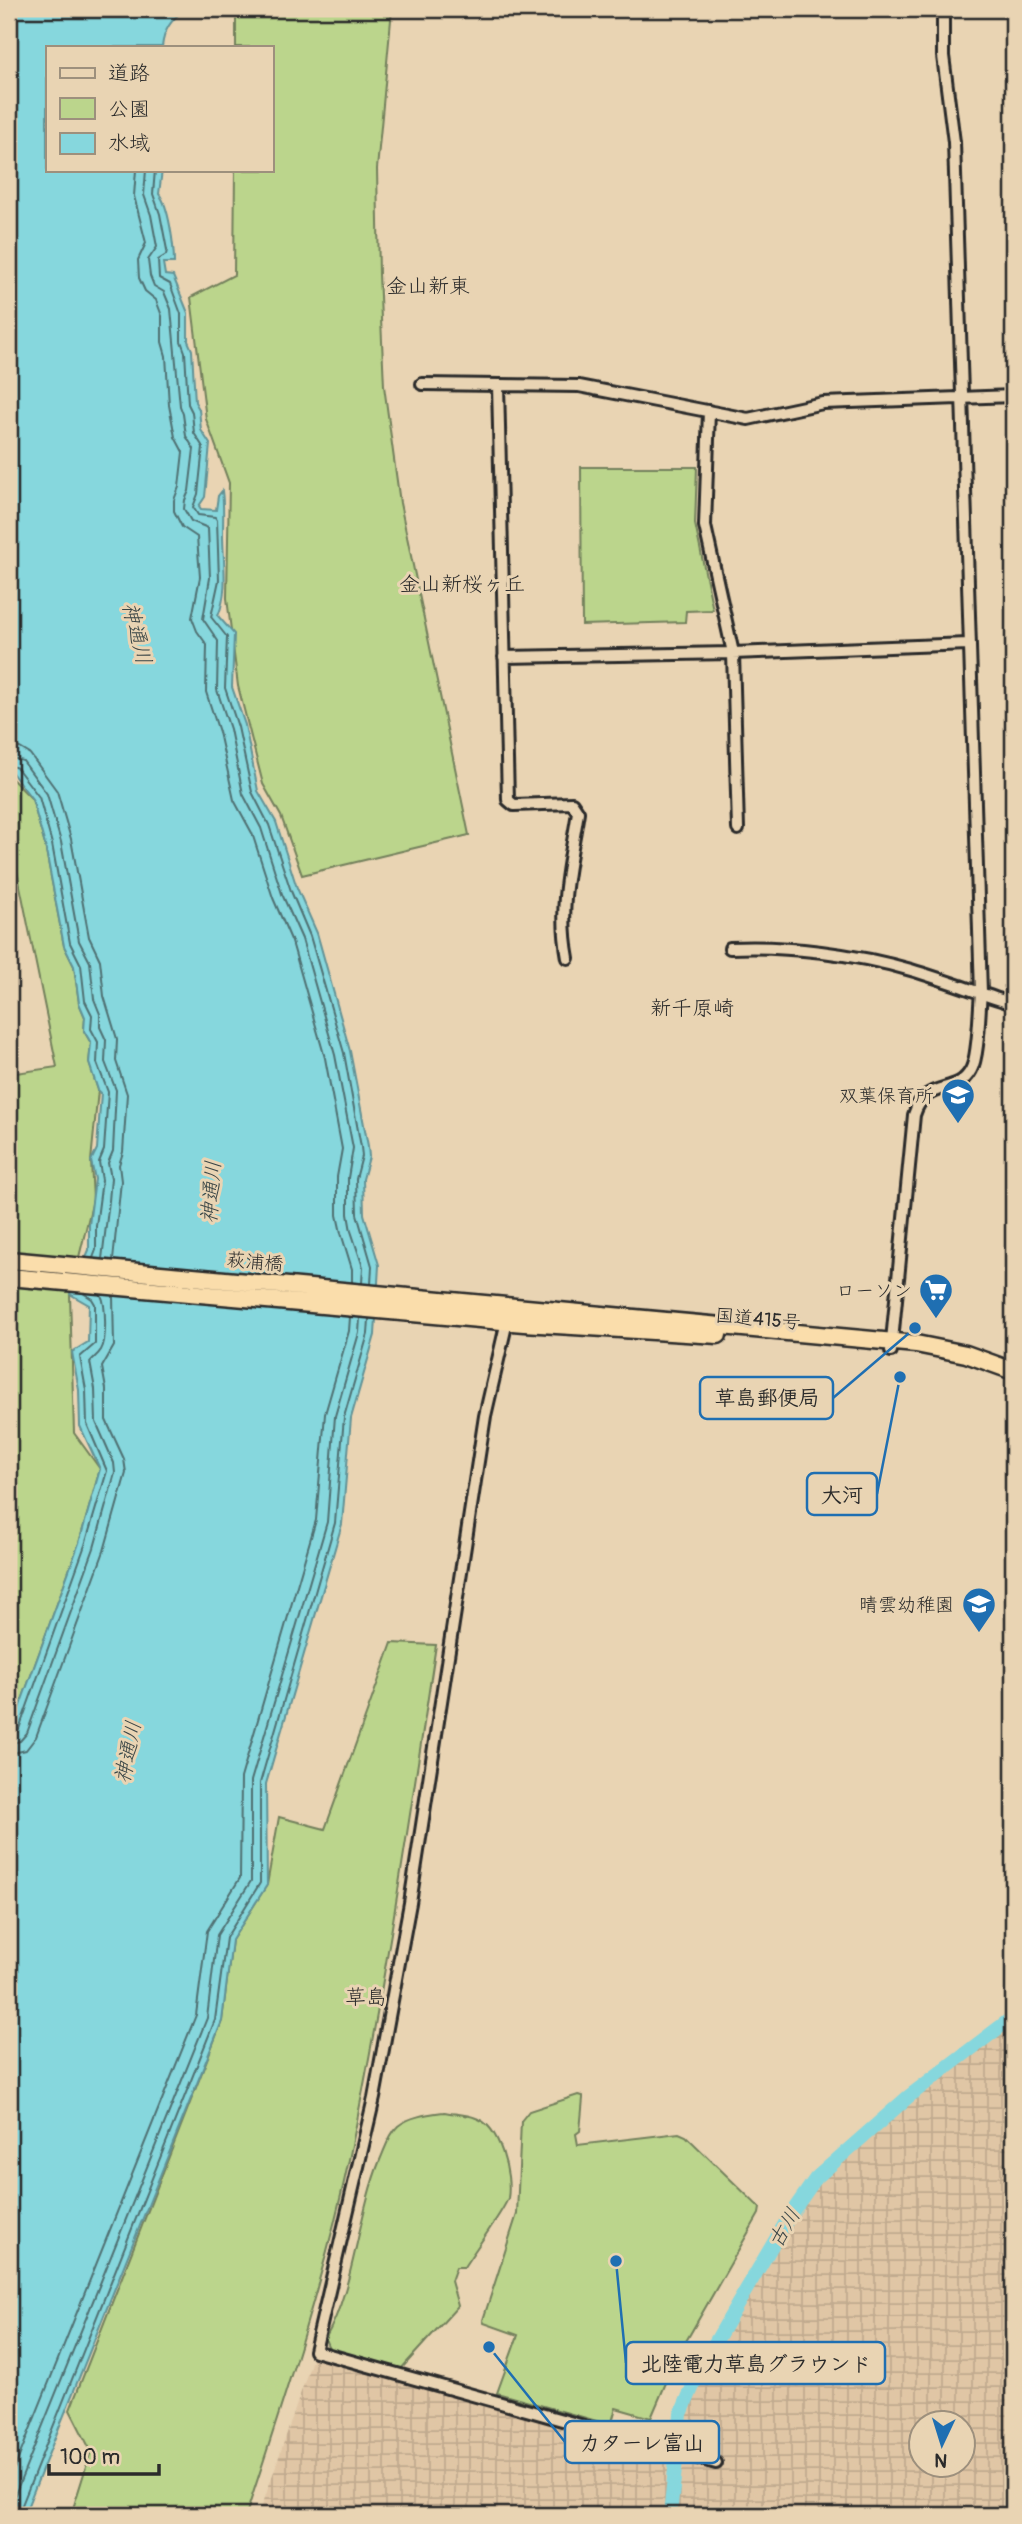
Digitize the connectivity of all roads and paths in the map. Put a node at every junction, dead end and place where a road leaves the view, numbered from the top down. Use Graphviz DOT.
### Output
graph roads {
  1 [pos="943,9"];
  2 [pos="422,384"];
  3 [pos="498,385"];
  4 [pos="1013,396"];
  5 [pos="961,397"];
  6 [pos="709,411"];
  7 [pos="968,644"];
  8 [pos="733,653"];
  9 [pos="504,657"];
  10 [pos="738,829"];
  11 [pos="730,948"];
  12 [pos="568,958"];
  13 [pos="981,993"];
  14 [pos="1013,1004"];
  15 [pos="9,1260"];
  16 [pos="9,1278"];
  17 [pos="500,1315"];
  18 [pos="664,1325"];
  19 [pos="891,1346"];
  20 [pos="1013,1371"];
  21 [pos="1013,1380"];
  22 [pos="716,2463"];
  1 -- 5 [label="street"];
  2 -- 3 [label="street"];
  3 -- 6 [label="street"];
  3 -- 9 [label="street"];
  4 -- 5 [label="street"];
  5 -- 6 [label="street"];
  5 -- 7 [label="street"];
  6 -- 8 [label="street"];
  7 -- 8 [label="street"];
  7 -- 13 [label="street"];
  8 -- 9 [label="street"];
  8 -- 10 [label="street"];
  9 -- 12 [label="street"];
  11 -- 13 [label="street"];
  13 -- 14 [label="street"];
  13 -- 19 [label="street"];
  15 -- 17 [label="highway, 萩浦橋"];
  16 -- 17 [label="highway, 萩浦橋"];
  17 -- 18 [label="highway, 国道415号"];
  17 -- 18 [label="highway, 国道415号"];
  17 -- 22 [label="street"];
  18 -- 19 [label="highway, 国道415号"];
  19 -- 20 [label="highway, 国道415号"];
  19 -- 21 [label="highway, 国道415号"];
}
